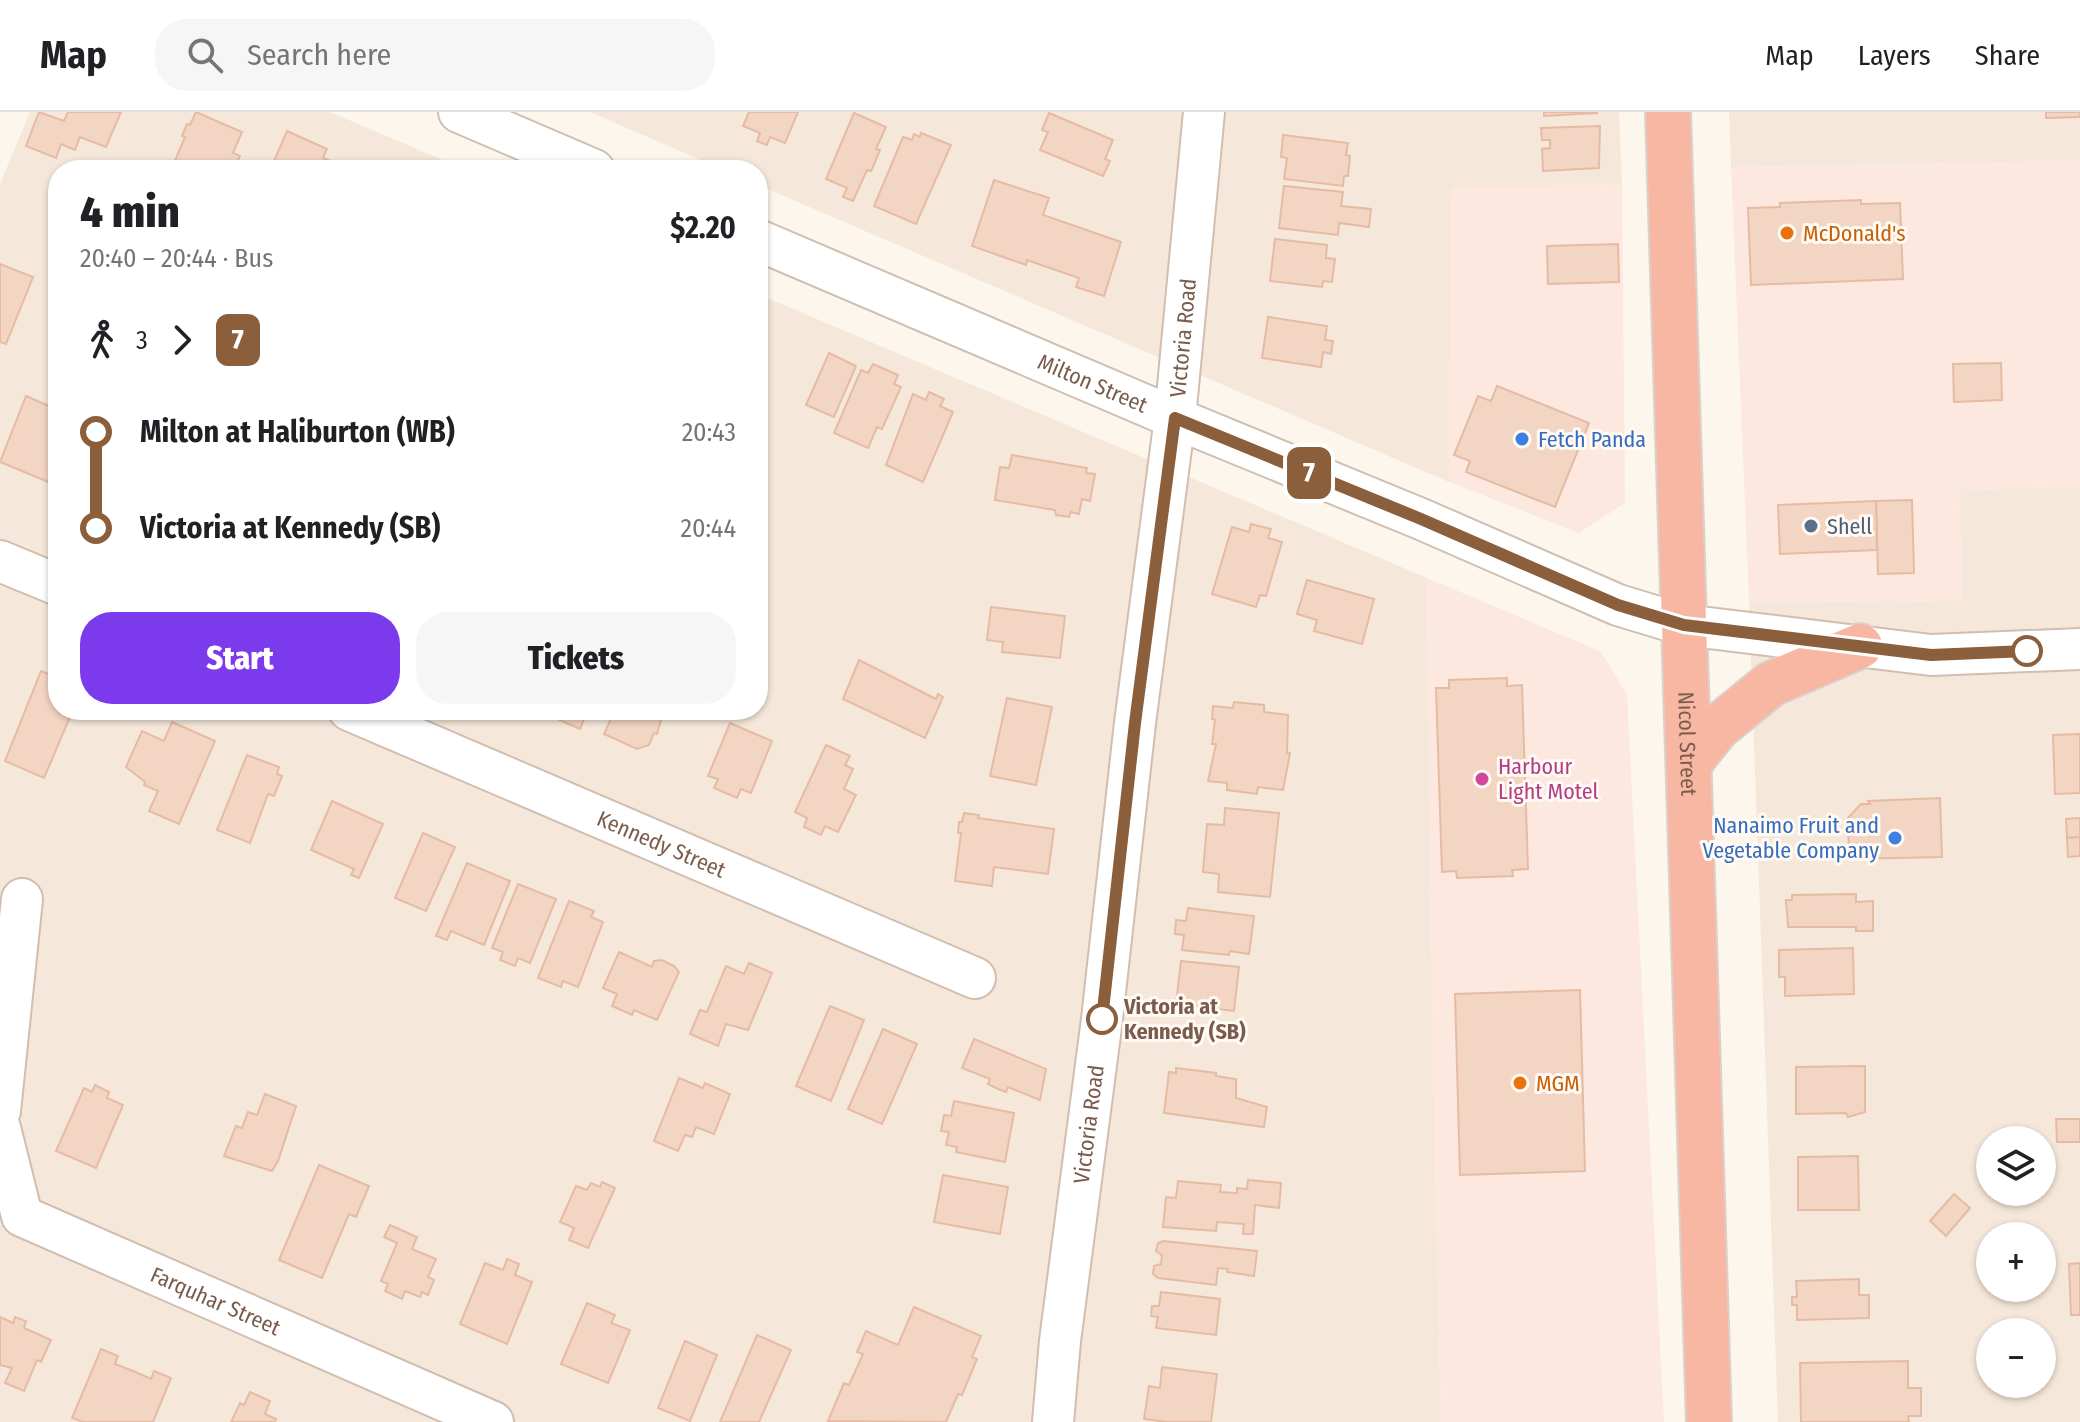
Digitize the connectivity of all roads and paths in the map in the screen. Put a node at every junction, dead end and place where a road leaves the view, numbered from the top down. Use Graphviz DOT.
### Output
graph roads {
  1 [pos="459,112"];
  2 [pos="1204,112"];
  3 [pos="1668,112"];
  4 [pos="571,160"];
  5 [pos="768,244"];
  6 [pos="1175,418"];
  7 [pos="0,561"];
  8 [pos="48,581"];
  9 [pos="1684,625"];
  10 [pos="1860,646"];
  11 [pos="2080,649"];
  12 [pos="372,720"];
  13 [pos="1689,763"];
  14 [pos="22,899"];
  15 [pos="975,978"];
  16 [pos="0,1111"];
  17 [pos="0,1128"];
  18 [pos="493,1422"];
  19 [pos="1053,1422"];
  20 [pos="1709,1422"];
  1 -- 4 [label="street"];
  2 -- 6 [label="street, Victoria Road"];
  3 -- 9 [label="highway, Nicol Street"];
  5 -- 6 [label="street, Milton Street"];
  6 -- 9 [label="street, Milton Street"];
  6 -- 19 [label="street, Victoria Road"];
  7 -- 8 [label="street"];
  9 -- 10 [label="street, Milton Street"];
  9 -- 13 [label="highway, Nicol Street"];
  10 -- 11 [label="street, Milton Street"];
  10 -- 13 [label="highway"];
  12 -- 15 [label="street, Kennedy Street"];
  13 -- 20 [label="highway, Nicol Street"];
  14 -- 16 [label="street"];
  17 -- 18 [label="street, Farquhar Street"];
}
